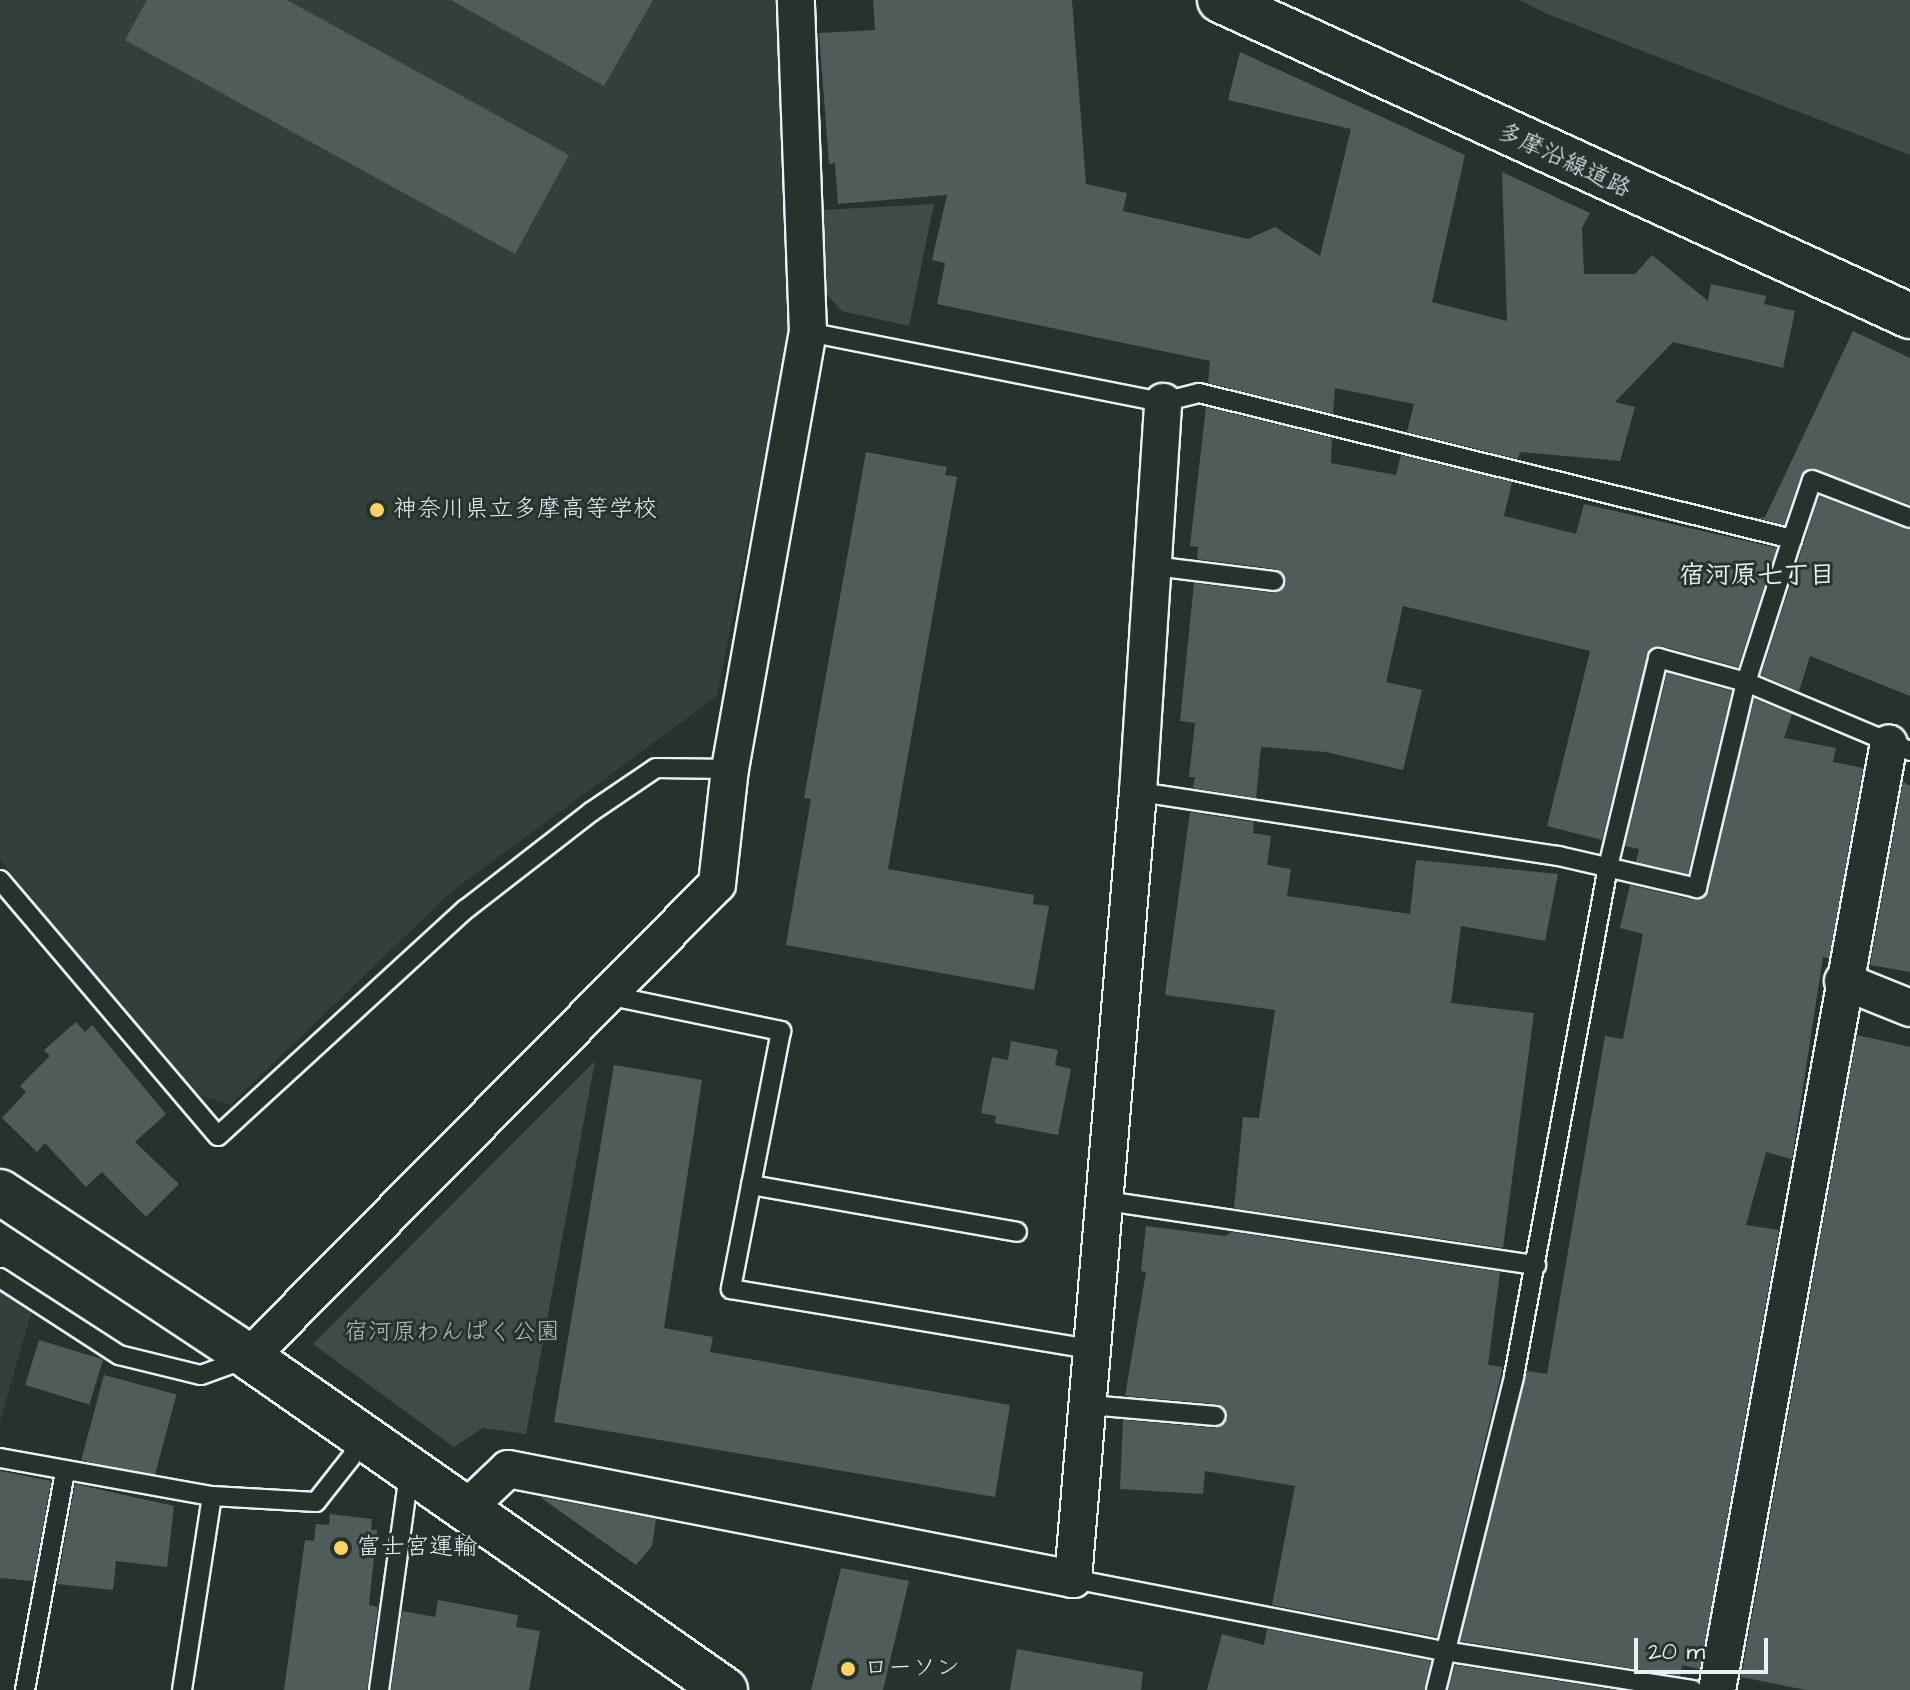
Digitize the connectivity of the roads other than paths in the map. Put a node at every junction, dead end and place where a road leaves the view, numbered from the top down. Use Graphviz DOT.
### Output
graph roads {
  1 [pos="796,0"];
  2 [pos="1220,0"];
  3 [pos="1910,316"];
  4 [pos="808,332"];
  5 [pos="1163,402"];
  6 [pos="1910,518"];
  7 [pos="1792,539"];
  8 [pos="1154,566"];
  9 [pos="1274,581"];
  10 [pos="1746,682"];
  11 [pos="1900,747"];
  12 [pos="730,769"];
  13 [pos="1138,792"];
  14 [pos="1608,867"];
  15 [pos="0,880"];
  16 [pos="1843,981"];
  17 [pos="604,994"];
  18 [pos="1910,1008"];
  19 [pos="751,1185"];
  20 [pos="0,1192"];
  21 [pos="1106,1201"];
  22 [pos="1017,1232"];
  23 [pos="1536,1265"];
  24 [pos="0,1278"];
  25 [pos="1095,1350"];
  26 [pos="249,1357"];
  27 [pos="1090,1405"];
  28 [pos="1216,1416"];
  29 [pos="364,1441"];
  30 [pos="0,1458"];
  31 [pos="65,1472"];
  32 [pos="409,1473"];
  33 [pos="212,1496"];
  34 [pos="465,1510"];
  35 [pos="1073,1579"];
  36 [pos="1444,1651"];
  37 [pos="25,1690"];
  38 [pos="182,1690"];
  39 [pos="379,1690"];
  40 [pos="725,1690"];
  41 [pos="1436,1690"];
  42 [pos="1693,1690"];
  43 [pos="1717,1690"];
  1 -- 4 [label="street"];
  2 -- 3 [label="street, 多摩沿線道路"];
  4 -- 5 [label="lane"];
  4 -- 12 [label="street"];
  5 -- 7 [label="lane"];
  5 -- 8 [label="street"];
  6 -- 7 [label="lane"];
  7 -- 10 [label="lane"];
  8 -- 9 [label="lane"];
  8 -- 13 [label="street"];
  10 -- 11 [label="lane"];
  10 -- 14 [label="lane"];
  10 -- 14 [label="lane"];
  11 -- 16 [label="street"];
  12 -- 15 [label="lane"];
  12 -- 17 [label="street"];
  13 -- 14 [label="lane"];
  13 -- 21 [label="street"];
  14 -- 23 [label="lane"];
  16 -- 18 [label="street"];
  16 -- 43 [label="street"];
  17 -- 19 [label="lane"];
  17 -- 26 [label="street"];
  19 -- 22 [label="lane"];
  19 -- 25 [label="lane"];
  20 -- 26 [label="street"];
  21 -- 23 [label="lane"];
  21 -- 25 [label="street"];
  23 -- 36 [label="lane"];
  24 -- 26 [label="lane"];
  25 -- 27 [label="street"];
  26 -- 29 [label="street"];
  27 -- 28 [label="lane"];
  27 -- 35 [label="street"];
  29 -- 32 [label="street"];
  29 -- 33 [label="lane"];
  30 -- 31 [label="lane"];
  31 -- 33 [label="lane"];
  31 -- 37 [label="lane"];
  32 -- 34 [label="street"];
  32 -- 39 [label="lane"];
  33 -- 38 [label="lane"];
  34 -- 35 [label="street"];
  34 -- 40 [label="street"];
  35 -- 36 [label="lane"];
  36 -- 41 [label="lane"];
  36 -- 42 [label="lane"];
}
